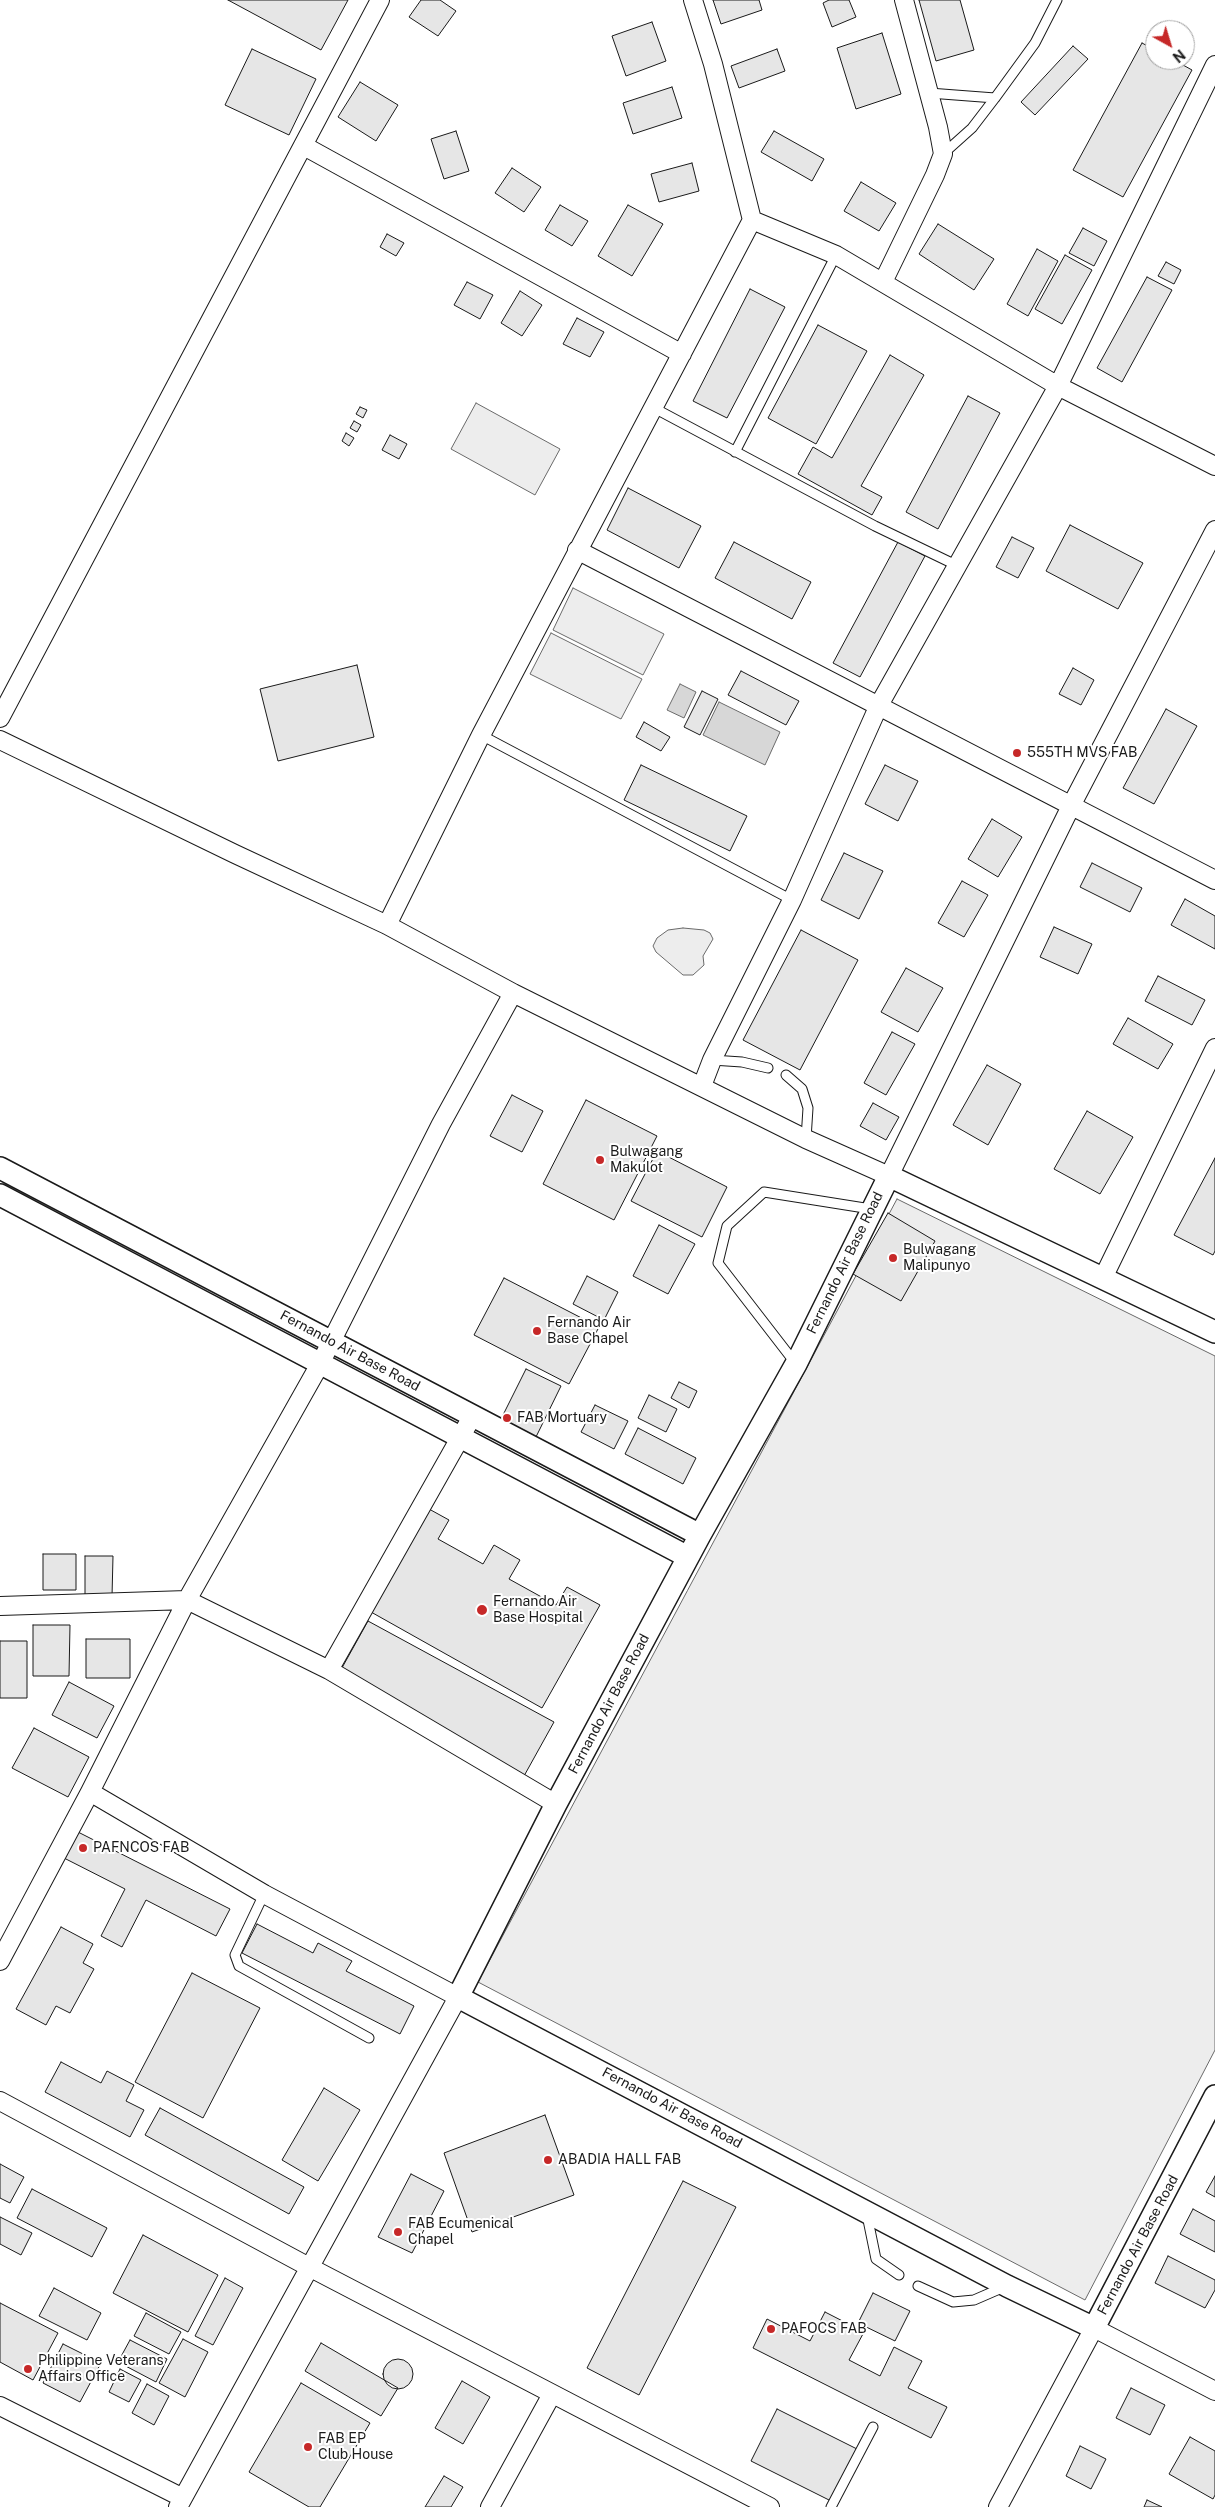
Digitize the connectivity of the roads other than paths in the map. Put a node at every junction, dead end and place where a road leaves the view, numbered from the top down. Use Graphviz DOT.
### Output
graph roads {
  1 [pos="380,0"];
  2 [pos="692,0"];
  3 [pos="904,0"];
  4 [pos="1058,0"];
  5 [pos="1215,65"];
  6 [pos="929,94"];
  7 [pos="995,98"];
  8 [pos="304,146"];
  9 [pos="943,154"];
  10 [pos="752,220"];
  11 [pos="836,255"];
  12 [pos="883,282"];
  13 [pos="682,354"];
  14 [pos="1058,386"];
  15 [pos="654,408"];
  16 [pos="735,452"];
  17 [pos="1215,466"];
  18 [pos="1215,530"];
  19 [pos="577,550"];
  20 [pos="958,566"];
  21 [pos="879,705"];
  22 [pos="0,718"];
  23 [pos="481,735"];
  24 [pos="0,740"];
  25 [pos="1072,804"];
  26 [pos="1215,880"];
  27 [pos="792,900"];
  28 [pos="387,925"];
  29 [pos="513,993"];
  30 [pos="1215,1048"];
  31 [pos="712,1060"];
  32 [pos="768,1068"];
  33 [pos="786,1075"];
  34 [pos="702,1086"];
  35 [pos="806,1139"];
  36 [pos="0,1168"];
  37 [pos="889,1176"];
  38 [pos="0,1195"];
  39 [pos="74,1206"];
  40 [pos="871,1209"];
  41 [pos="107,1223"];
  42 [pos="60,1226"];
  43 [pos="93,1244"];
  44 [pos="1103,1278"];
  45 [pos="1215,1332"];
  46 [pos="332,1341"];
  47 [pos="320,1364"];
  48 [pos="796,1364"];
  49 [pos="473,1415"];
  50 [pos="462,1437"];
  51 [pos="629,1498"];
  52 [pos="618,1520"];
  53 [pos="700,1535"];
  54 [pos="688,1557"];
  55 [pos="187,1600"];
  56 [pos="0,1606"];
  57 [pos="329,1670"];
  58 [pos="90,1792"];
  59 [pos="556,1804"];
  60 [pos="264,1894"];
  61 [pos="0,1961"];
  62 [pos="458,1997"];
  63 [pos="369,2038"];
  64 [pos="1215,2096"];
  65 [pos="0,2101"];
  66 [pos="866,2210"];
  67 [pos="309,2268"];
  68 [pos="899,2275"];
  69 [pos="918,2286"];
  70 [pos="1007,2286"];
  71 [pos="1094,2328"];
  72 [pos="1215,2392"];
  73 [pos="552,2394"];
  74 [pos="0,2406"];
  75 [pos="873,2427"];
  76 [pos="180,2502"];
  77 [pos="490,2507"];
  78 [pos="770,2507"];
  79 [pos="831,2507"];
  80 [pos="998,2507"];
  1 -- 8 [label="street"];
  2 -- 10 [label="street"];
  3 -- 6 [label="street"];
  4 -- 7 [label="lane"];
  5 -- 14 [label="street"];
  6 -- 7 [label="lane"];
  6 -- 9 [label="street"];
  7 -- 9 [label="lane"];
  8 -- 13 [label="street"];
  8 -- 22 [label="street"];
  9 -- 12 [label="street"];
  10 -- 11 [label="street"];
  10 -- 13 [label="street"];
  11 -- 12 [label="street"];
  11 -- 16 [label="lane"];
  12 -- 14 [label="street"];
  13 -- 15 [label="street"];
  14 -- 17 [label="street"];
  14 -- 20 [label="street"];
  15 -- 16 [label="lane"];
  15 -- 19 [label="street"];
  16 -- 20 [label="lane"];
  18 -- 25 [label="street"];
  19 -- 21 [label="street"];
  19 -- 23 [label="street"];
  20 -- 21 [label="street"];
  21 -- 25 [label="street"];
  21 -- 27 [label="street"];
  23 -- 27 [label="lane"];
  23 -- 28 [label="street"];
  24 -- 28 [label="street"];
  25 -- 26 [label="street"];
  25 -- 37 [label="street"];
  27 -- 31 [label="street"];
  28 -- 29 [label="street"];
  29 -- 34 [label="street"];
  29 -- 46 [label="street"];
  30 -- 44 [label="street"];
  31 -- 32 [label="lane"];
  31 -- 34 [label="street"];
  33 -- 35 [label="lane"];
  34 -- 35 [label="street"];
  35 -- 37 [label="street"];
  36 -- 39 [label="street, Fernando Air Base Road"];
  37 -- 40 [label="street, Fernando Air Base Road"];
  37 -- 44 [label="street, Fernando Air Base Road"];
  38 -- 42 [label="street, Fernando Air Base Road"];
  39 -- 41 [label="street, Fernando Air Base Road"];
  39 -- 42 [label="street"];
  40 -- 48 [label="street, Fernando Air Base Road"];
  40 -- 48 [label="lane"];
  41 -- 43 [label="street"];
  41 -- 46 [label="street, Fernando Air Base Road"];
  42 -- 43 [label="street, Fernando Air Base Road"];
  43 -- 47 [label="street, Fernando Air Base Road"];
  44 -- 45 [label="street, Fernando Air Base Road"];
  46 -- 47 [label="street"];
  46 -- 49 [label="street, Fernando Air Base Road"];
  47 -- 50 [label="street, Fernando Air Base Road"];
  47 -- 55 [label="street"];
  48 -- 53 [label="street, Fernando Air Base Road"];
  49 -- 50 [label="street"];
  49 -- 51 [label="street, Fernando Air Base Road"];
  50 -- 52 [label="street, Fernando Air Base Road"];
  50 -- 57 [label="street"];
  51 -- 52 [label="street"];
  51 -- 53 [label="street, Fernando Air Base Road"];
  52 -- 54 [label="street, Fernando Air Base Road"];
  53 -- 54 [label="street, Fernando Air Base Road"];
  54 -- 59 [label="street, Fernando Air Base Road"];
  55 -- 56 [label="street"];
  55 -- 57 [label="street"];
  55 -- 58 [label="street"];
  57 -- 59 [label="street"];
  58 -- 60 [label="street"];
  58 -- 61 [label="street"];
  59 -- 62 [label="street, Fernando Air Base Road"];
  60 -- 62 [label="street"];
  60 -- 63 [label="lane"];
  62 -- 66 [label="street, Fernando Air Base Road"];
  62 -- 67 [label="street"];
  64 -- 71 [label="street, Fernando Air Base Road"];
  65 -- 67 [label="street"];
  66 -- 68 [label="lane"];
  66 -- 70 [label="street, Fernando Air Base Road"];
  67 -- 73 [label="street"];
  67 -- 76 [label="street"];
  69 -- 70 [label="lane"];
  70 -- 71 [label="street, Fernando Air Base Road"];
  71 -- 72 [label="street"];
  71 -- 80 [label="street"];
  73 -- 77 [label="street"];
  73 -- 78 [label="street"];
  74 -- 76 [label="street"];
  75 -- 79 [label="lane"];
}
